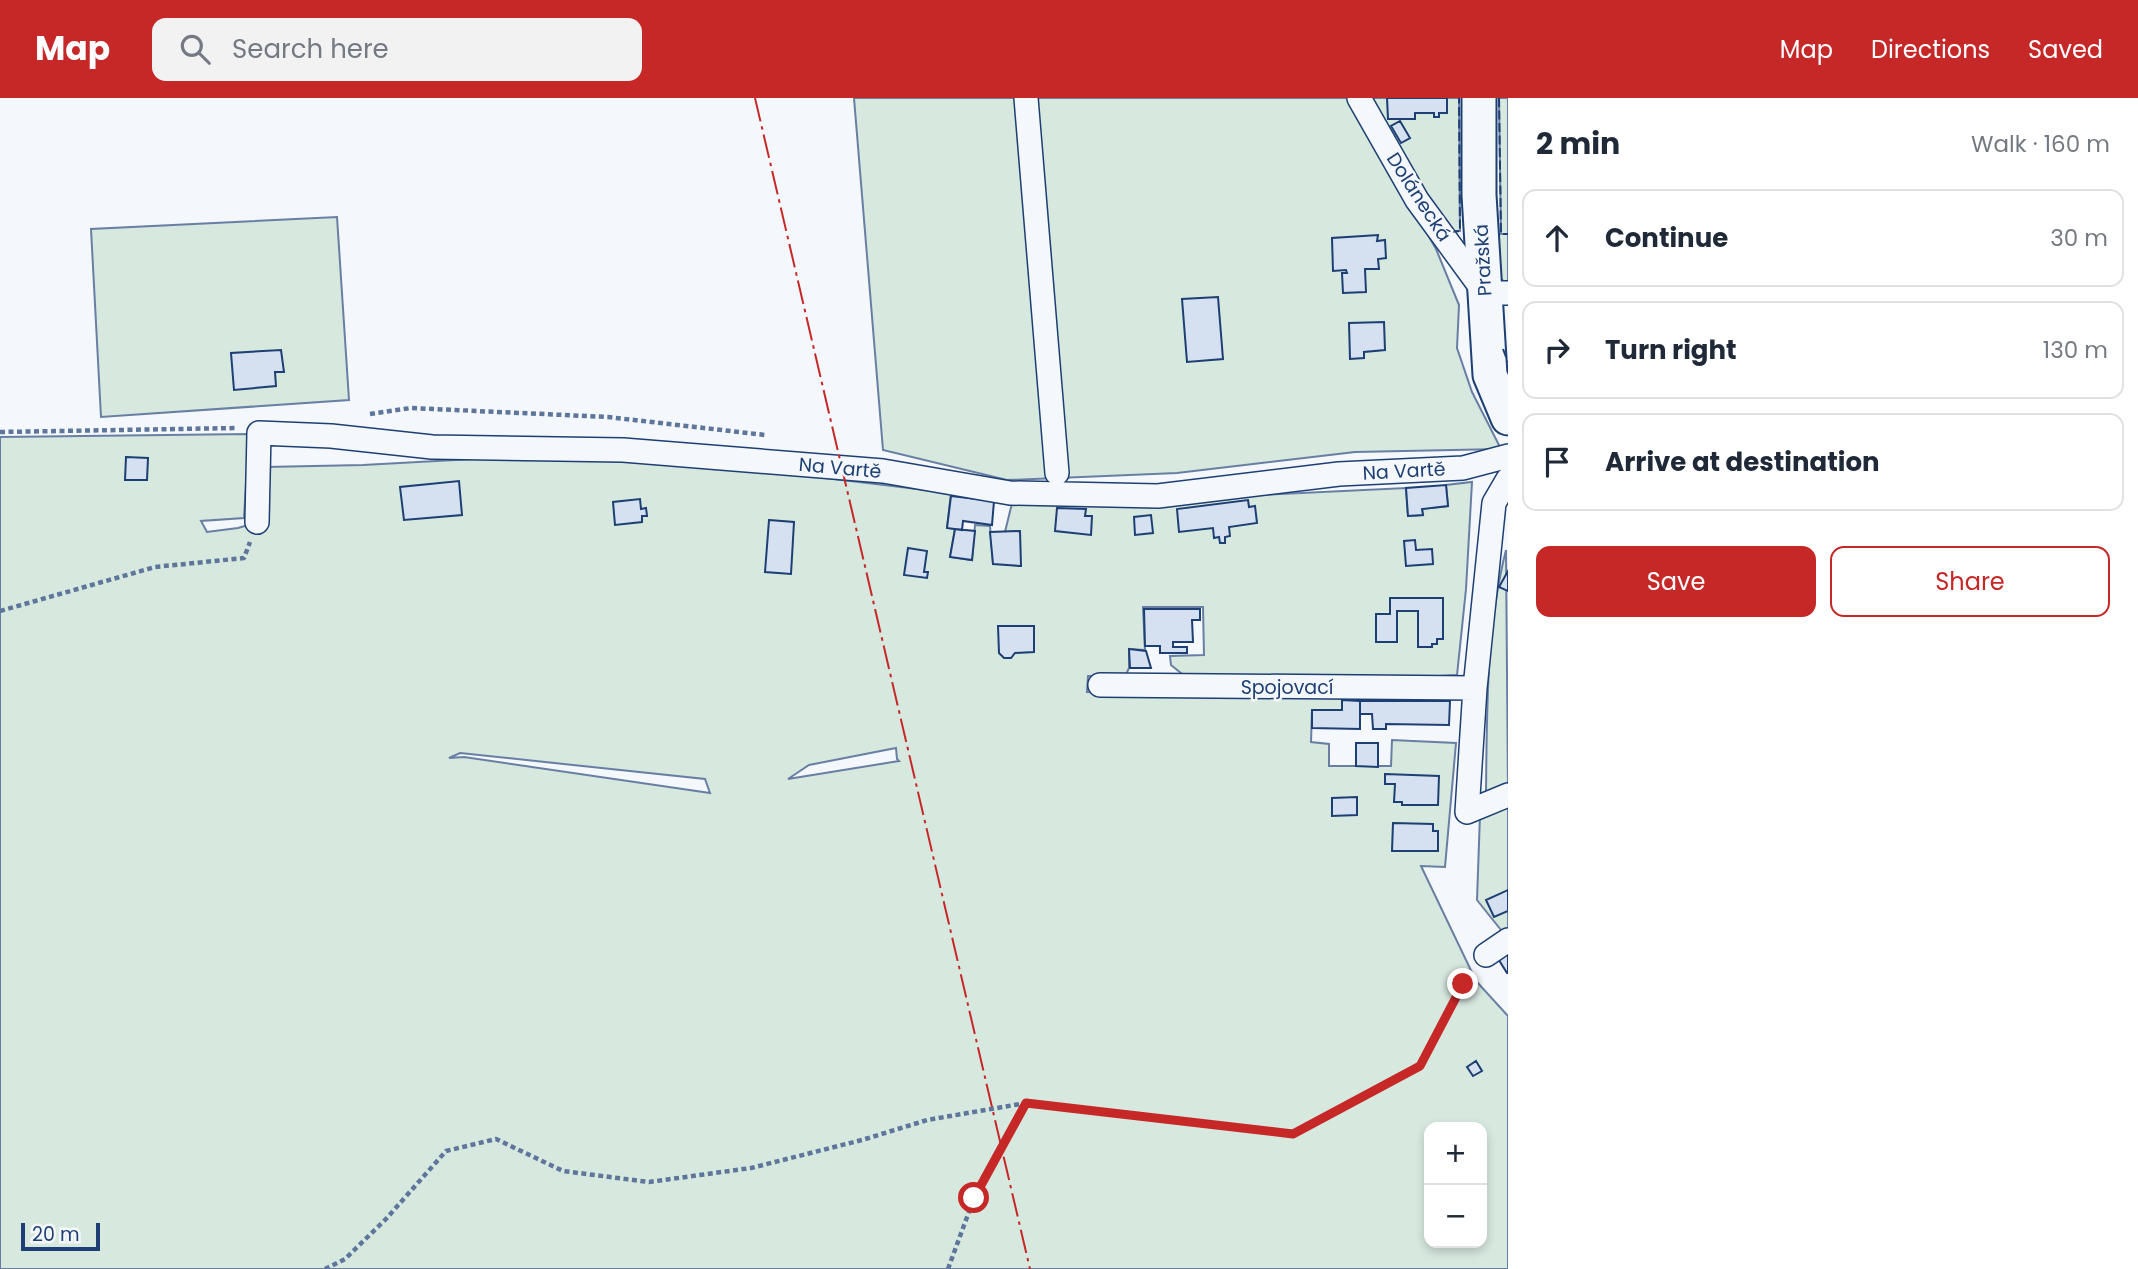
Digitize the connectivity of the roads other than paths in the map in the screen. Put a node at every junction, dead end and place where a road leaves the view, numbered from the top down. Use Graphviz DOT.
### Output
graph roads {
  1 [pos="1026,98"];
  2 [pos="1359,98"];
  3 [pos="1479,98"];
  4 [pos="1496,293"];
  5 [pos="1508,418"];
  6 [pos="1508,456"];
  7 [pos="1058,472"];
  8 [pos="1508,479"];
  9 [pos="257,522"];
  10 [pos="1100,685"];
  11 [pos="1475,688"];
  12 [pos="1508,795"];
  13 [pos="1508,940"];
  14 [pos="1486,955"];
  1 -- 7 [label="street"];
  2 -- 4 [label="street, Dolánecká"];
  3 -- 4 [label="street, Pražská"];
  4 -- 5 [label="street, Pražská"];
  6 -- 9 [label="street, Na Vartě"];
  8 -- 11 [label="street"];
  10 -- 11 [label="street, Spojovací"];
  11 -- 12 [label="street"];
  13 -- 14 [label="street"];
}
